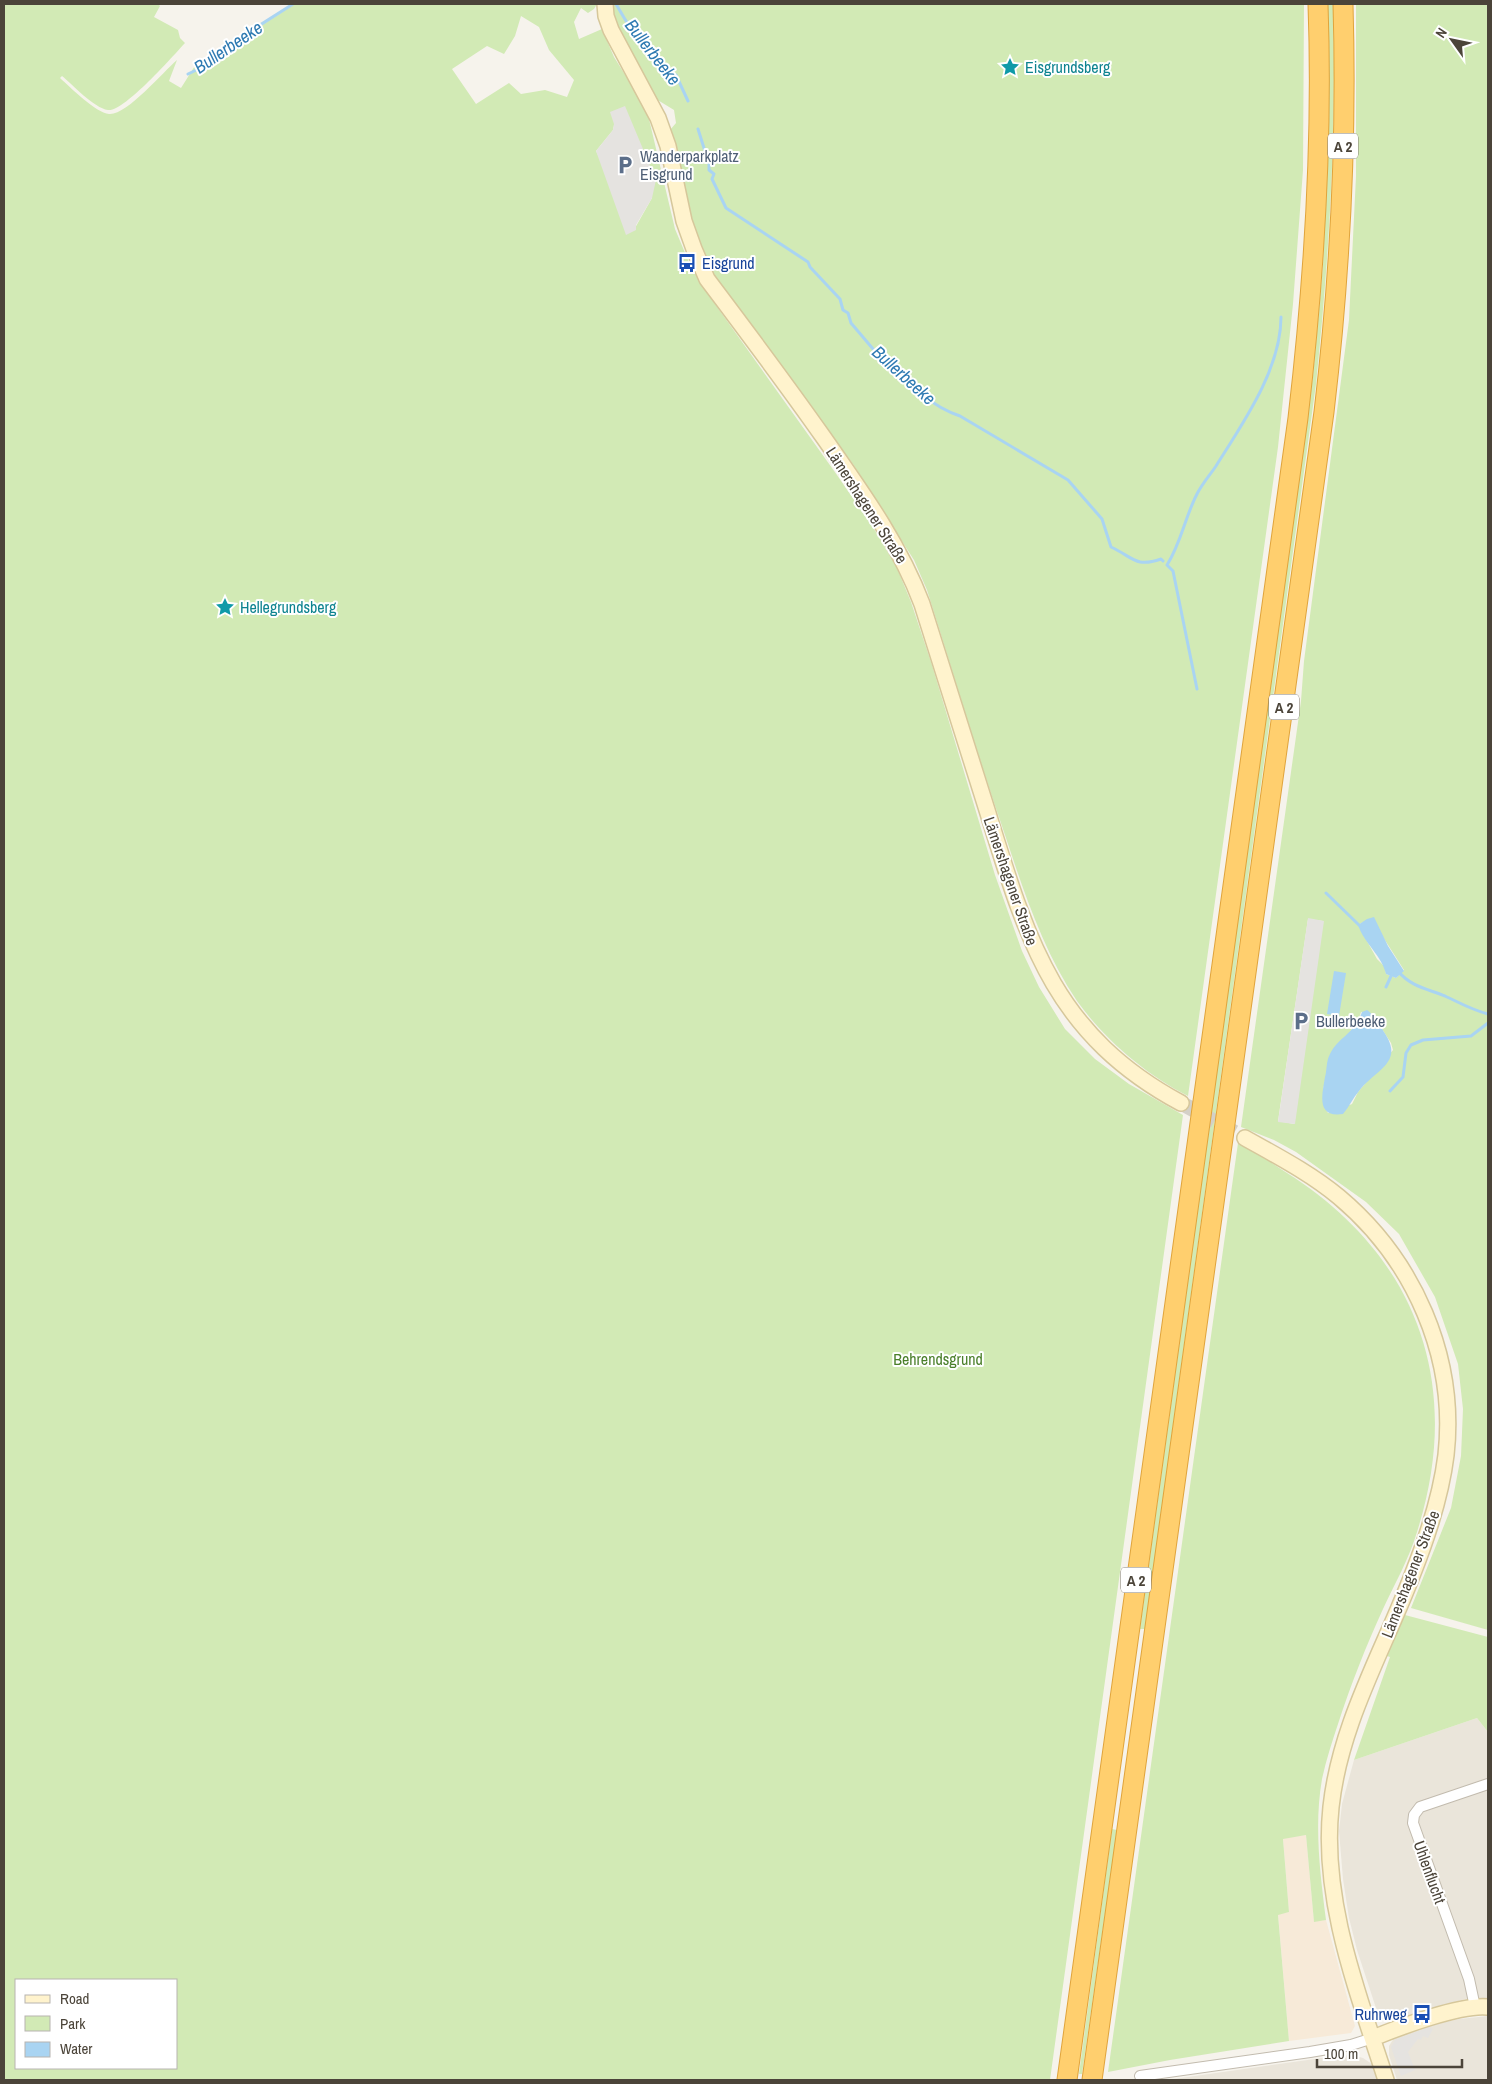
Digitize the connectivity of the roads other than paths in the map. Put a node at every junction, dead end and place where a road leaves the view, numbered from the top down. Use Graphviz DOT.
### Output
graph roads {
  1 [pos="605,4"];
  2 [pos="1318,4"];
  3 [pos="1343,4"];
  4 [pos="1181,1103"];
  5 [pos="1245,1138"];
  6 [pos="1488,1784"];
  7 [pos="1481,2007"];
  8 [pos="1372,2038"];
  9 [pos="1140,2076"];
  10 [pos="1067,2080"];
  11 [pos="1092,2080"];
  12 [pos="1386,2080"];
  1 -- 4 [label="main road, Lämershagener Straße"];
  2 -- 10 [label="highway, A 2"];
  3 -- 11 [label="highway, A 2"];
  5 -- 8 [label="main road, Lämershagener Straße"];
  6 -- 7 [label="street, Uhlenflucht"];
  7 -- 8 [label="main road"];
  8 -- 9 [label="street"];
  8 -- 12 [label="main road, Lämershagener Straße"];
}
